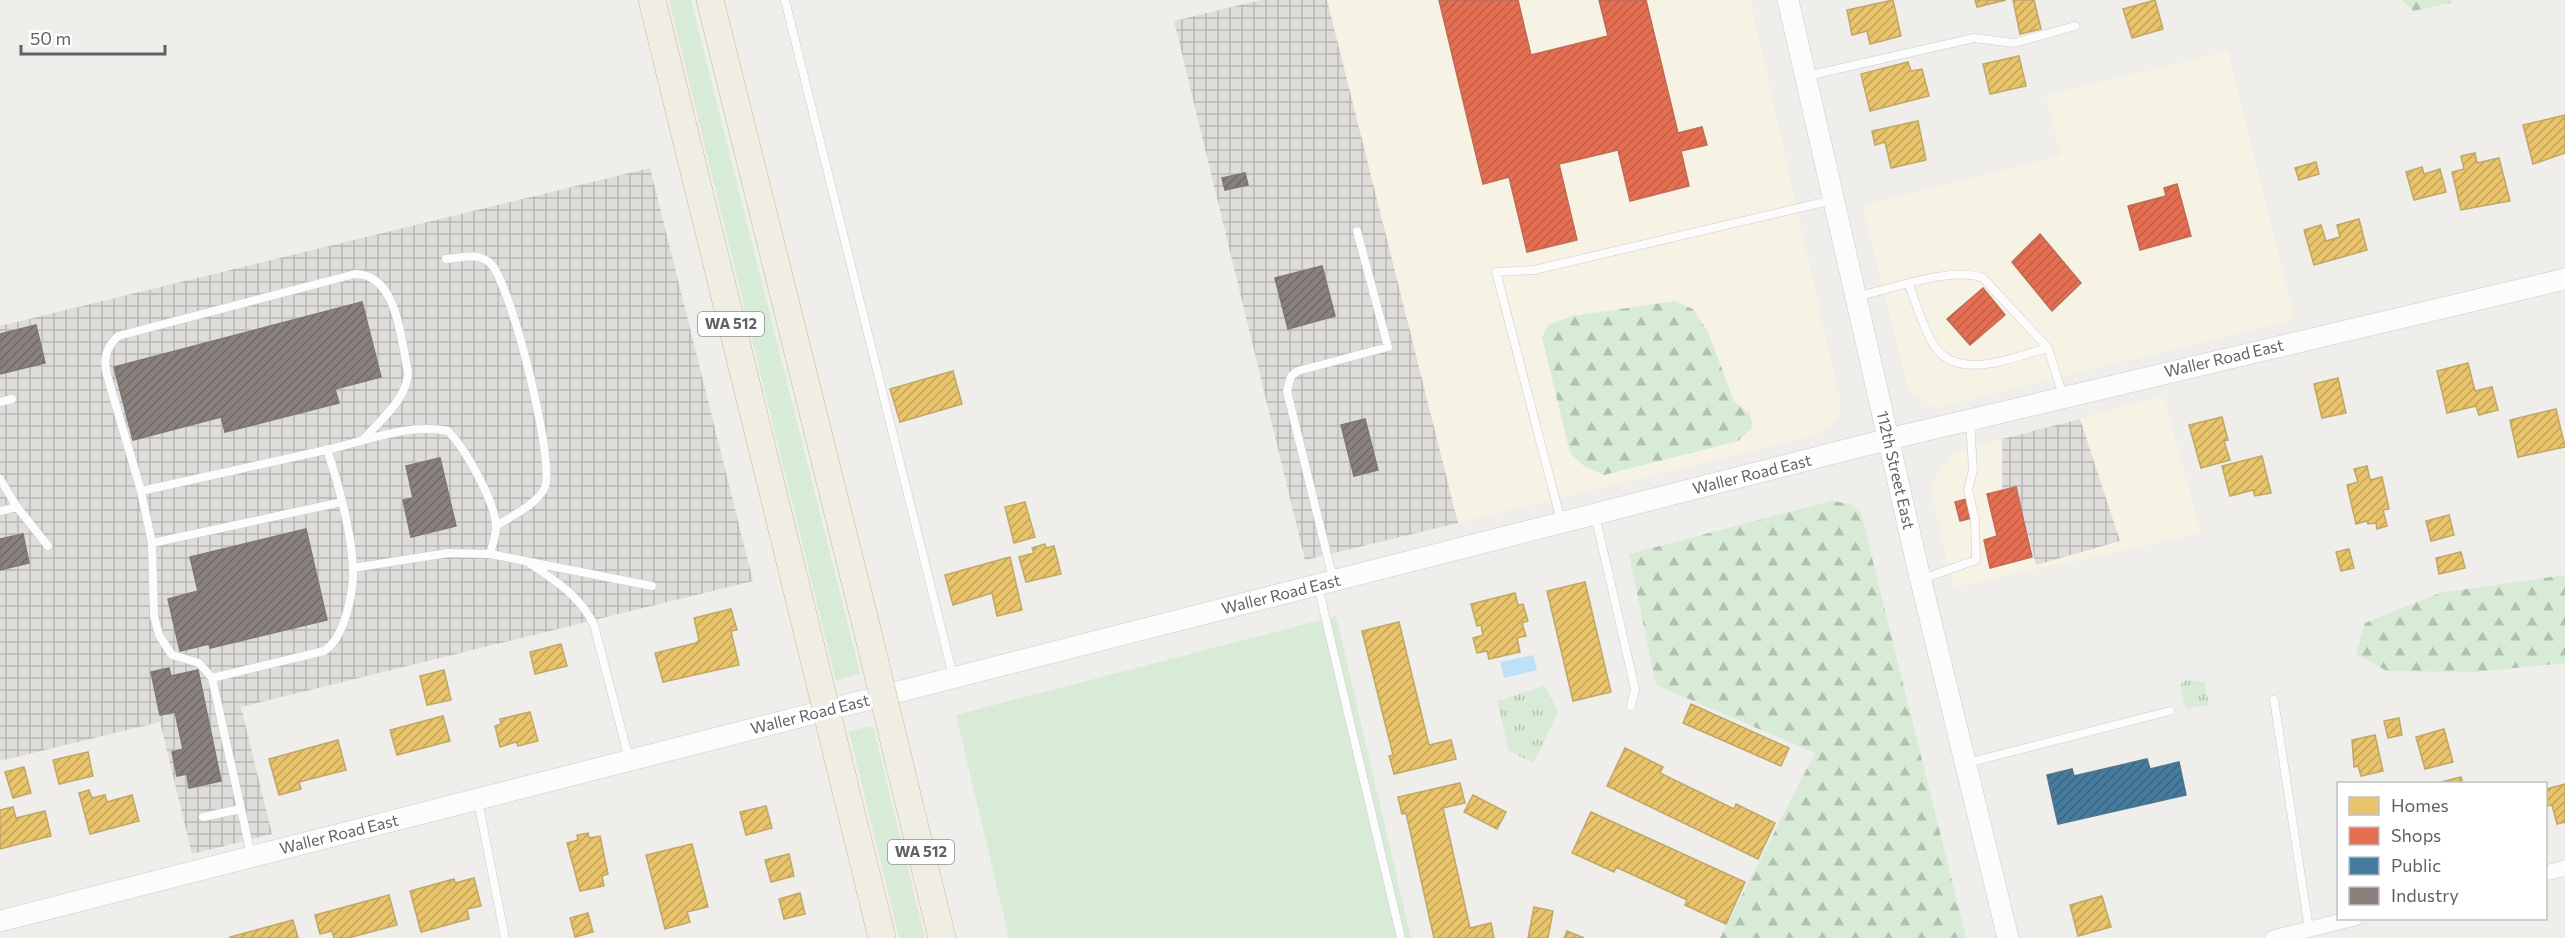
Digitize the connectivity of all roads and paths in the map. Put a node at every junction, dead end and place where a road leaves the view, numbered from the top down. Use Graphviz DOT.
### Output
graph roads {
  1 [pos="652,0"];
  2 [pos="710,0"];
  3 [pos="785,0"];
  4 [pos="1788,0"];
  5 [pos="2075,26"];
  6 [pos="1806,76"];
  7 [pos="1834,200"];
  8 [pos="1357,231"];
  9 [pos="446,259"];
  10 [pos="2565,279"];
  11 [pos="1909,285"];
  12 [pos="1856,297"];
  13 [pos="2048,348"];
  14 [pos="2063,397"];
  15 [pos="12,399"];
  16 [pos="0,402"];
  17 [pos="1970,420"];
  18 [pos="1889,439"];
  19 [pos="362,441"];
  20 [pos="327,449"];
  21 [pos="0,479"];
  22 [pos="141,491"];
  23 [pos="342,502"];
  24 [pos="16,507"];
  25 [pos="0,511"];
  26 [pos="1595,514"];
  27 [pos="1562,522"];
  28 [pos="496,526"];
  29 [pos="152,543"];
  30 [pos="48,546"];
  31 [pos="490,554"];
  32 [pos="522,559"];
  33 [pos="353,568"];
  34 [pos="1920,579"];
  35 [pos="1326,582"];
  36 [pos="652,586"];
  37 [pos="953,677"];
  38 [pos="212,678"];
  39 [pos="2274,700"];
  40 [pos="1631,706"];
  41 [pos="2170,711"];
  42 [pos="629,760"];
  43 [pos="1965,764"];
  44 [pos="477,799"];
  45 [pos="241,808"];
  46 [pos="203,817"];
  47 [pos="251,857"];
  48 [pos="2565,868"];
  49 [pos="2547,873"];
  50 [pos="2347,920"];
  51 [pos="0,921"];
  52 [pos="2309,929"];
  53 [pos="505,938"];
  54 [pos="882,938"];
  55 [pos="942,938"];
  56 [pos="1401,938"];
  57 [pos="2008,938"];
  58 [pos="2273,938"];
  1 -- 54 [label="highway, WA 512, bridge"];
  2 -- 55 [label="highway, WA 512, bridge"];
  3 -- 37 [label="lane"];
  4 -- 6 [label="street, 112th Street East"];
  5 -- 6 [label="lane"];
  6 -- 7 [label="street, 112th Street East"];
  7 -- 12 [label="street, 112th Street East"];
  7 -- 27 [label="lane"];
  8 -- 35 [label="lane"];
  9 -- 28 [label="lane"];
  10 -- 14 [label="street, Waller Road East"];
  11 -- 12 [label="lane"];
  11 -- 13 [label="lane"];
  11 -- 13 [label="lane"];
  12 -- 18 [label="street, 112th Street East"];
  13 -- 14 [label="lane"];
  14 -- 17 [label="street, Waller Road East"];
  15 -- 16 [label="lane"];
  17 -- 18 [label="street, Waller Road East"];
  17 -- 34 [label="lane"];
  18 -- 26 [label="street, Waller Road East"];
  18 -- 34 [label="street, 112th Street East"];
  19 -- 20 [label="lane"];
  19 -- 22 [label="lane"];
  19 -- 28 [label="lane"];
  20 -- 22 [label="lane"];
  20 -- 23 [label="lane"];
  21 -- 24 [label="lane"];
  22 -- 29 [label="lane"];
  23 -- 29 [label="lane"];
  23 -- 33 [label="lane"];
  24 -- 25 [label="lane"];
  24 -- 30 [label="lane"];
  26 -- 27 [label="street, Waller Road East"];
  26 -- 40 [label="lane"];
  27 -- 35 [label="street, Waller Road East"];
  28 -- 31 [label="lane"];
  29 -- 38 [label="lane"];
  31 -- 32 [label="lane"];
  31 -- 33 [label="lane"];
  32 -- 36 [label="lane"];
  32 -- 42 [label="lane"];
  33 -- 38 [label="lane"];
  34 -- 43 [label="street, 112th Street East"];
  35 -- 37 [label="street, Waller Road East"];
  35 -- 56 [label="lane"];
  37 -- 42 [label="street, Waller Road East"];
  38 -- 45 [label="lane"];
  39 -- 52 [label="lane"];
  41 -- 43 [label="lane"];
  42 -- 44 [label="street, Waller Road East"];
  43 -- 57 [label="street, 112th Street East"];
  44 -- 47 [label="street, Waller Road East"];
  44 -- 53 [label="lane"];
  45 -- 46 [label="lane"];
  45 -- 47 [label="lane"];
  47 -- 51 [label="street, Waller Road East"];
  48 -- 49 [label="street"];
  50 -- 52 [label="street"];
  52 -- 58 [label="street"];
}
